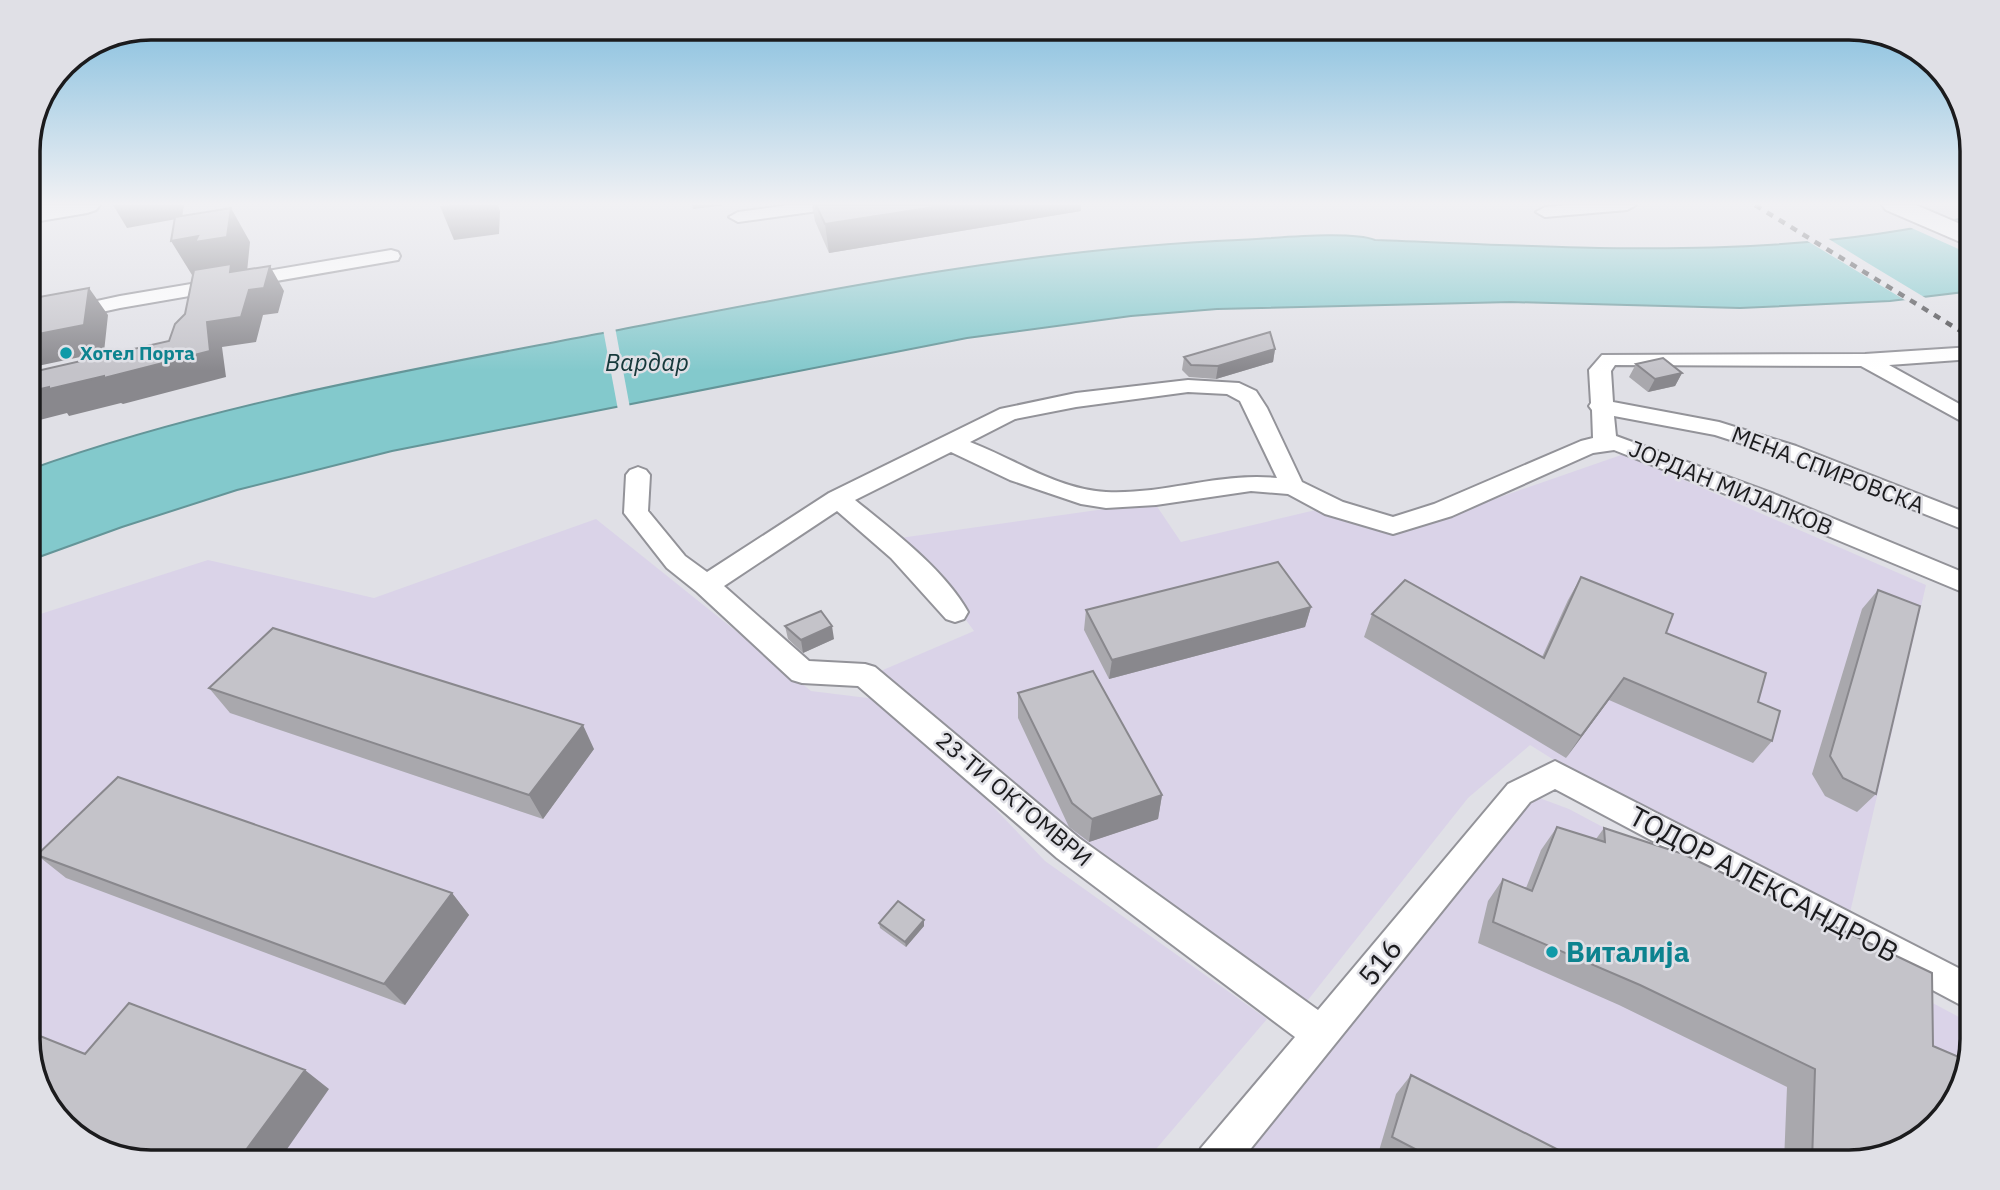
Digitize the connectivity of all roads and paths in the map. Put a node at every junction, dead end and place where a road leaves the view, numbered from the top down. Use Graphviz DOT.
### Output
graph roads {
  1 [pos="364,261"];
  2 [pos="198,288"];
  3 [pos="193,314"];
  4 [pos="40,320"];
  5 [pos="1960,353"];
  6 [pos="1865,360"];
  7 [pos="1600,406"];
  8 [pos="1960,413"];
  9 [pos="950,443"];
  10 [pos="1605,443"];
  11 [pos="638,475"];
  12 [pos="1293,486"];
  13 [pos="838,499"];
  14 [pos="1960,520"];
  15 [pos="1960,582"];
  16 [pos="706,585"];
  17 [pos="955,612"];
  18 [pos="1555,774"];
  19 [pos="1960,988"];
  20 [pos="1321,1034"];
  21 [pos="1225,1150"];
  1 -- 2 [label="street"];
  2 -- 3 [label="street"];
  2 -- 4 [label="street"];
  5 -- 6 [label="street"];
  6 -- 7 [label="street"];
  6 -- 8 [label="street"];
  7 -- 10 [label="street"];
  7 -- 14 [label="street, МЕНА СПИРОВСКА"];
  9 -- 12 [label="street"];
  9 -- 12 [label="street"];
  9 -- 13 [label="street"];
  10 -- 12 [label="street, ЈОРДАН МИЈАЛКОВ"];
  10 -- 15 [label="street, ЈОРДАН МИЈАЛКОВ"];
  11 -- 16 [label="street, 23-ТИ ОКТОМВРИ"];
  13 -- 16 [label="street"];
  13 -- 17 [label="street"];
  16 -- 20 [label="street, 23-ТИ ОКТОМВРИ"];
  18 -- 19 [label="street, ТОДОР АЛЕКСАНДРОВ"];
  18 -- 20 [label="street, 516"];
  20 -- 21 [label="street, 516"];
}
